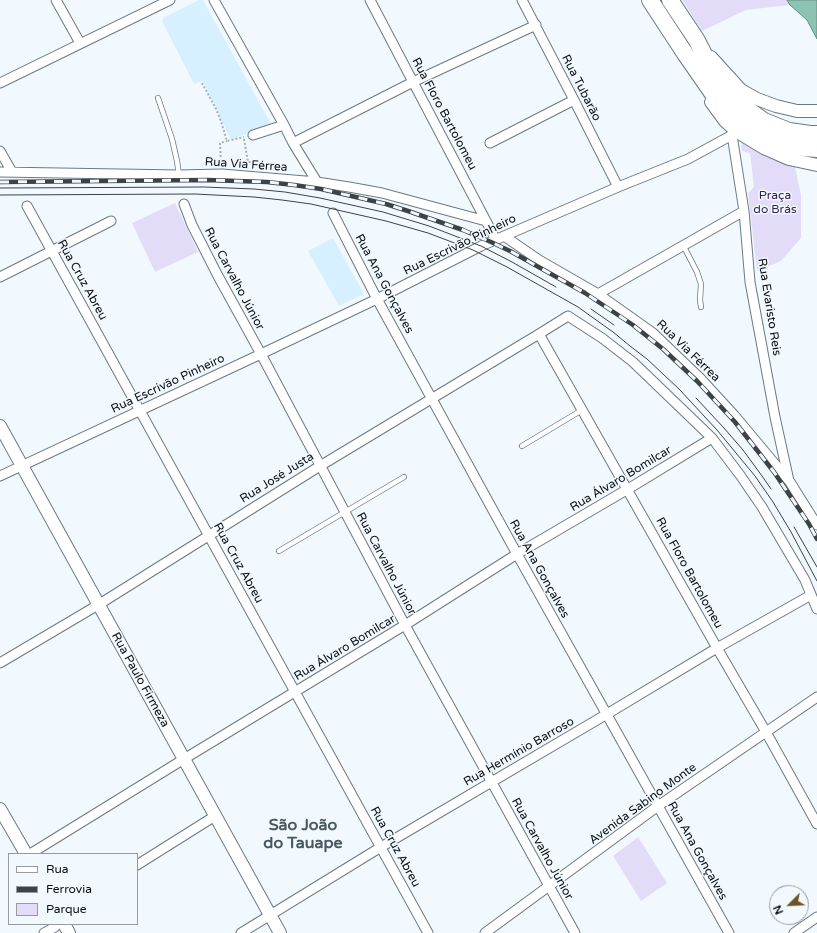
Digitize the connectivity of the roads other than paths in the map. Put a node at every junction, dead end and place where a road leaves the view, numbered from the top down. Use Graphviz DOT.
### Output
graph roads {
  1 [pos="56,0"];
  2 [pos="170,0"];
  3 [pos="214,0"];
  4 [pos="370,0"];
  5 [pos="522,0"];
  6 [pos="650,0"];
  7 [pos="670,0"];
  8 [pos="536,25"];
  9 [pos="696,39"];
  10 [pos="80,43"];
  11 [pos="686,55"];
  12 [pos="413,82"];
  13 [pos="0,83"];
  14 [pos="158,98"];
  15 [pos="574,100"];
  16 [pos="817,111"];
  17 [pos="284,125"];
  18 [pos="734,133"];
  19 [pos="817,134"];
  20 [pos="248,136"];
  21 [pos="293,143"];
  22 [pos="490,143"];
  23 [pos="817,149"];
  24 [pos="0,151"];
  25 [pos="817,165"];
  26 [pos="0,172"];
  27 [pos="12,172"];
  28 [pos="179,175"];
  29 [pos="317,182"];
  30 [pos="618,188"];
  31 [pos="184,204"];
  32 [pos="27,206"];
  33 [pos="744,211"];
  34 [pos="333,213"];
  35 [pos="111,221"];
  36 [pos="486,221"];
  37 [pos="504,236"];
  38 [pos="496,240"];
  39 [pos="683,245"];
  40 [pos="52,251"];
  41 [pos="0,277"];
  42 [pos="598,294"];
  43 [pos="377,299"];
  44 [pos="701,307"];
  45 [pos="540,334"];
  46 [pos="261,354"];
  47 [pos="432,398"];
  48 [pos="140,410"];
  49 [pos="583,410"];
  50 [pos="0,426"];
  51 [pos="712,438"];
  52 [pos="522,446"];
  53 [pos="21,466"];
  54 [pos="320,466"];
  55 [pos="0,476"];
  56 [pos="404,477"];
  57 [pos="790,482"];
  58 [pos="628,489"];
  59 [pos="344,512"];
  60 [pos="817,525"];
  61 [pos="209,535"];
  62 [pos="279,551"];
  63 [pos="517,554"];
  64 [pos="811,595"];
  65 [pos="98,605"];
  66 [pos="817,609"];
  67 [pos="406,625"];
  68 [pos="718,648"];
  69 [pos="0,663"];
  70 [pos="295,692"];
  71 [pos="817,697"];
  72 [pos="606,714"];
  73 [pos="766,732"];
  74 [pos="184,759"];
  75 [pos="491,782"];
  76 [pos="658,806"];
  77 [pos="0,809"];
  78 [pos="215,816"];
  79 [pos="817,824"];
  80 [pos="381,847"];
  81 [pos="25,853"];
  82 [pos="32,853"];
  83 [pos="138,864"];
  84 [pos="549,887"];
  85 [pos="270,915"];
  86 [pos="817,917"];
  87 [pos="56,925"];
  88 [pos="44,933"];
  89 [pos="241,933"];
  90 [pos="280,933"];
  91 [pos="428,933"];
  92 [pos="485,933"];
  93 [pos="575,933"];
  94 [pos="729,933"];
  95 [pos="794,933"];
  1 -- 10 [label="street"];
  2 -- 10 [label="street"];
  3 -- 17 [label="street"];
  4 -- 12 [label="street, Rua Floro Bartolomeu"];
  5 -- 8 [label="street, Rua Tubarão"];
  6 -- 11 [label="highway"];
  7 -- 9 [label="highway"];
  8 -- 12 [label="street"];
  8 -- 15 [label="street, Rua Tubarão"];
  9 -- 16 [label="street"];
  9 -- 19 [label="highway"];
  10 -- 13 [label="street"];
  11 -- 18 [label="street"];
  11 -- 23 [label="highway"];
  12 -- 21 [label="street"];
  12 -- 36 [label="street, Rua Floro Bartolomeu"];
  14 -- 28 [label="lane"];
  15 -- 22 [label="street"];
  15 -- 30 [label="street, Rua Tubarão"];
  17 -- 20 [label="street"];
  17 -- 21 [label="street"];
  18 -- 25 [label="street"];
  18 -- 30 [label="street, Rua Escrivão Pinheiro"];
  18 -- 33 [label="street, Rua Evaristo Reis"];
  21 -- 29 [label="street"];
  24 -- 27 [label="street"];
  26 -- 27 [label="street, Rua Via Férrea"];
  27 -- 28 [label="street, Rua Via Férrea"];
  28 -- 29 [label="street, Rua Via Férrea"];
  29 -- 36 [label="street, Rua Via Férrea"];
  30 -- 37 [label="street, Rua Escrivão Pinheiro"];
  31 -- 46 [label="street, Rua Carvalho Júnior"];
  32 -- 40 [label="street, Rua Cruz Abreu"];
  33 -- 39 [label="street"];
  33 -- 57 [label="street, Rua Evaristo Reis"];
  34 -- 43 [label="street, Rua Ana Gonçalves"];
  35 -- 40 [label="street"];
  36 -- 38 [label="street, Rua Floro Bartolomeu"];
  37 -- 38 [label="street, Rua Escrivão Pinheiro"];
  37 -- 42 [label="street, Rua Via Férrea"];
  38 -- 43 [label="street, Rua Escrivão Pinheiro"];
  39 -- 42 [label="street"];
  39 -- 44 [label="lane"];
  40 -- 41 [label="street"];
  40 -- 48 [label="street, Rua Cruz Abreu"];
  42 -- 57 [label="street, Rua Via Férrea"];
  43 -- 46 [label="street, Rua Escrivão Pinheiro"];
  43 -- 47 [label="street, Rua Ana Gonçalves"];
  45 -- 47 [label="street, Rua José Justa"];
  45 -- 49 [label="street, Rua Floro Bartolomeu"];
  45 -- 51 [label="street, Rua José Justa"];
  46 -- 48 [label="street, Rua Escrivão Pinheiro"];
  46 -- 54 [label="street, Rua Carvalho Júnior"];
  47 -- 54 [label="street, Rua José Justa"];
  47 -- 63 [label="street, Rua Ana Gonçalves"];
  48 -- 53 [label="street, Rua Escrivão Pinheiro"];
  48 -- 61 [label="street, Rua Cruz Abreu"];
  49 -- 52 [label="lane"];
  49 -- 58 [label="street, Rua Floro Bartolomeu"];
  50 -- 53 [label="street, Rua Paulo Firmeza"];
  51 -- 58 [label="street, Rua Álvaro Bomilcar"];
  51 -- 64 [label="street"];
  53 -- 55 [label="street, Rua Escrivão Pinheiro"];
  53 -- 65 [label="street, Rua Paulo Firmeza"];
  54 -- 59 [label="street, Rua Carvalho Júnior"];
  54 -- 61 [label="street, Rua José Justa"];
  56 -- 59 [label="lane"];
  57 -- 60 [label="street, Rua Via Férrea"];
  58 -- 63 [label="street, Rua Álvaro Bomilcar"];
  58 -- 68 [label="street, Rua Floro Bartolomeu"];
  59 -- 62 [label="lane"];
  59 -- 67 [label="street, Rua Carvalho Júnior"];
  61 -- 65 [label="street, Rua José Justa"];
  61 -- 70 [label="street, Rua Cruz Abreu"];
  63 -- 67 [label="street, Rua Álvaro Bomilcar"];
  63 -- 72 [label="street, Rua Ana Gonçalves"];
  64 -- 66 [label="street"];
  64 -- 68 [label="street, Rua Hermínio Barroso"];
  65 -- 69 [label="street, Rua José Justa"];
  65 -- 74 [label="street, Rua Paulo Firmeza"];
  67 -- 70 [label="street, Rua Álvaro Bomilcar"];
  67 -- 75 [label="street, Rua Carvalho Júnior"];
  68 -- 72 [label="street, Rua Hermínio Barroso"];
  68 -- 73 [label="street, Rua Floro Bartolomeu"];
  70 -- 74 [label="street, Rua Álvaro Bomilcar"];
  70 -- 80 [label="street, Rua Cruz Abreu"];
  71 -- 73 [label="street, Avenida Sabino Monte"];
  72 -- 75 [label="street, Rua Hermínio Barroso"];
  72 -- 76 [label="street, Rua Ana Gonçalves"];
  73 -- 76 [label="street, Avenida Sabino Monte"];
  73 -- 79 [label="street, Rua Floro Bartolomeu"];
  74 -- 78 [label="street, Rua Paulo Firmeza"];
  74 -- 82 [label="street, Rua Álvaro Bomilcar"];
  75 -- 80 [label="street, Rua Hermínio Barroso"];
  75 -- 84 [label="street, Rua Carvalho Júnior"];
  76 -- 84 [label="street, Avenida Sabino Monte"];
  76 -- 94 [label="street, Rua Ana Gonçalves"];
  77 -- 81 [label="street"];
  78 -- 83 [label="street"];
  78 -- 85 [label="street, Rua Paulo Firmeza"];
  80 -- 85 [label="street, Rua Hermínio Barroso"];
  80 -- 91 [label="street, Rua Cruz Abreu"];
  84 -- 92 [label="street, Avenida Sabino Monte"];
  84 -- 93 [label="street, Rua Carvalho Júnior"];
  85 -- 89 [label="street, Rua Hermínio Barroso"];
  85 -- 90 [label="street, Rua Paulo Firmeza"];
  86 -- 95 [label="street"];
  87 -- 88 [label="street"];
}
